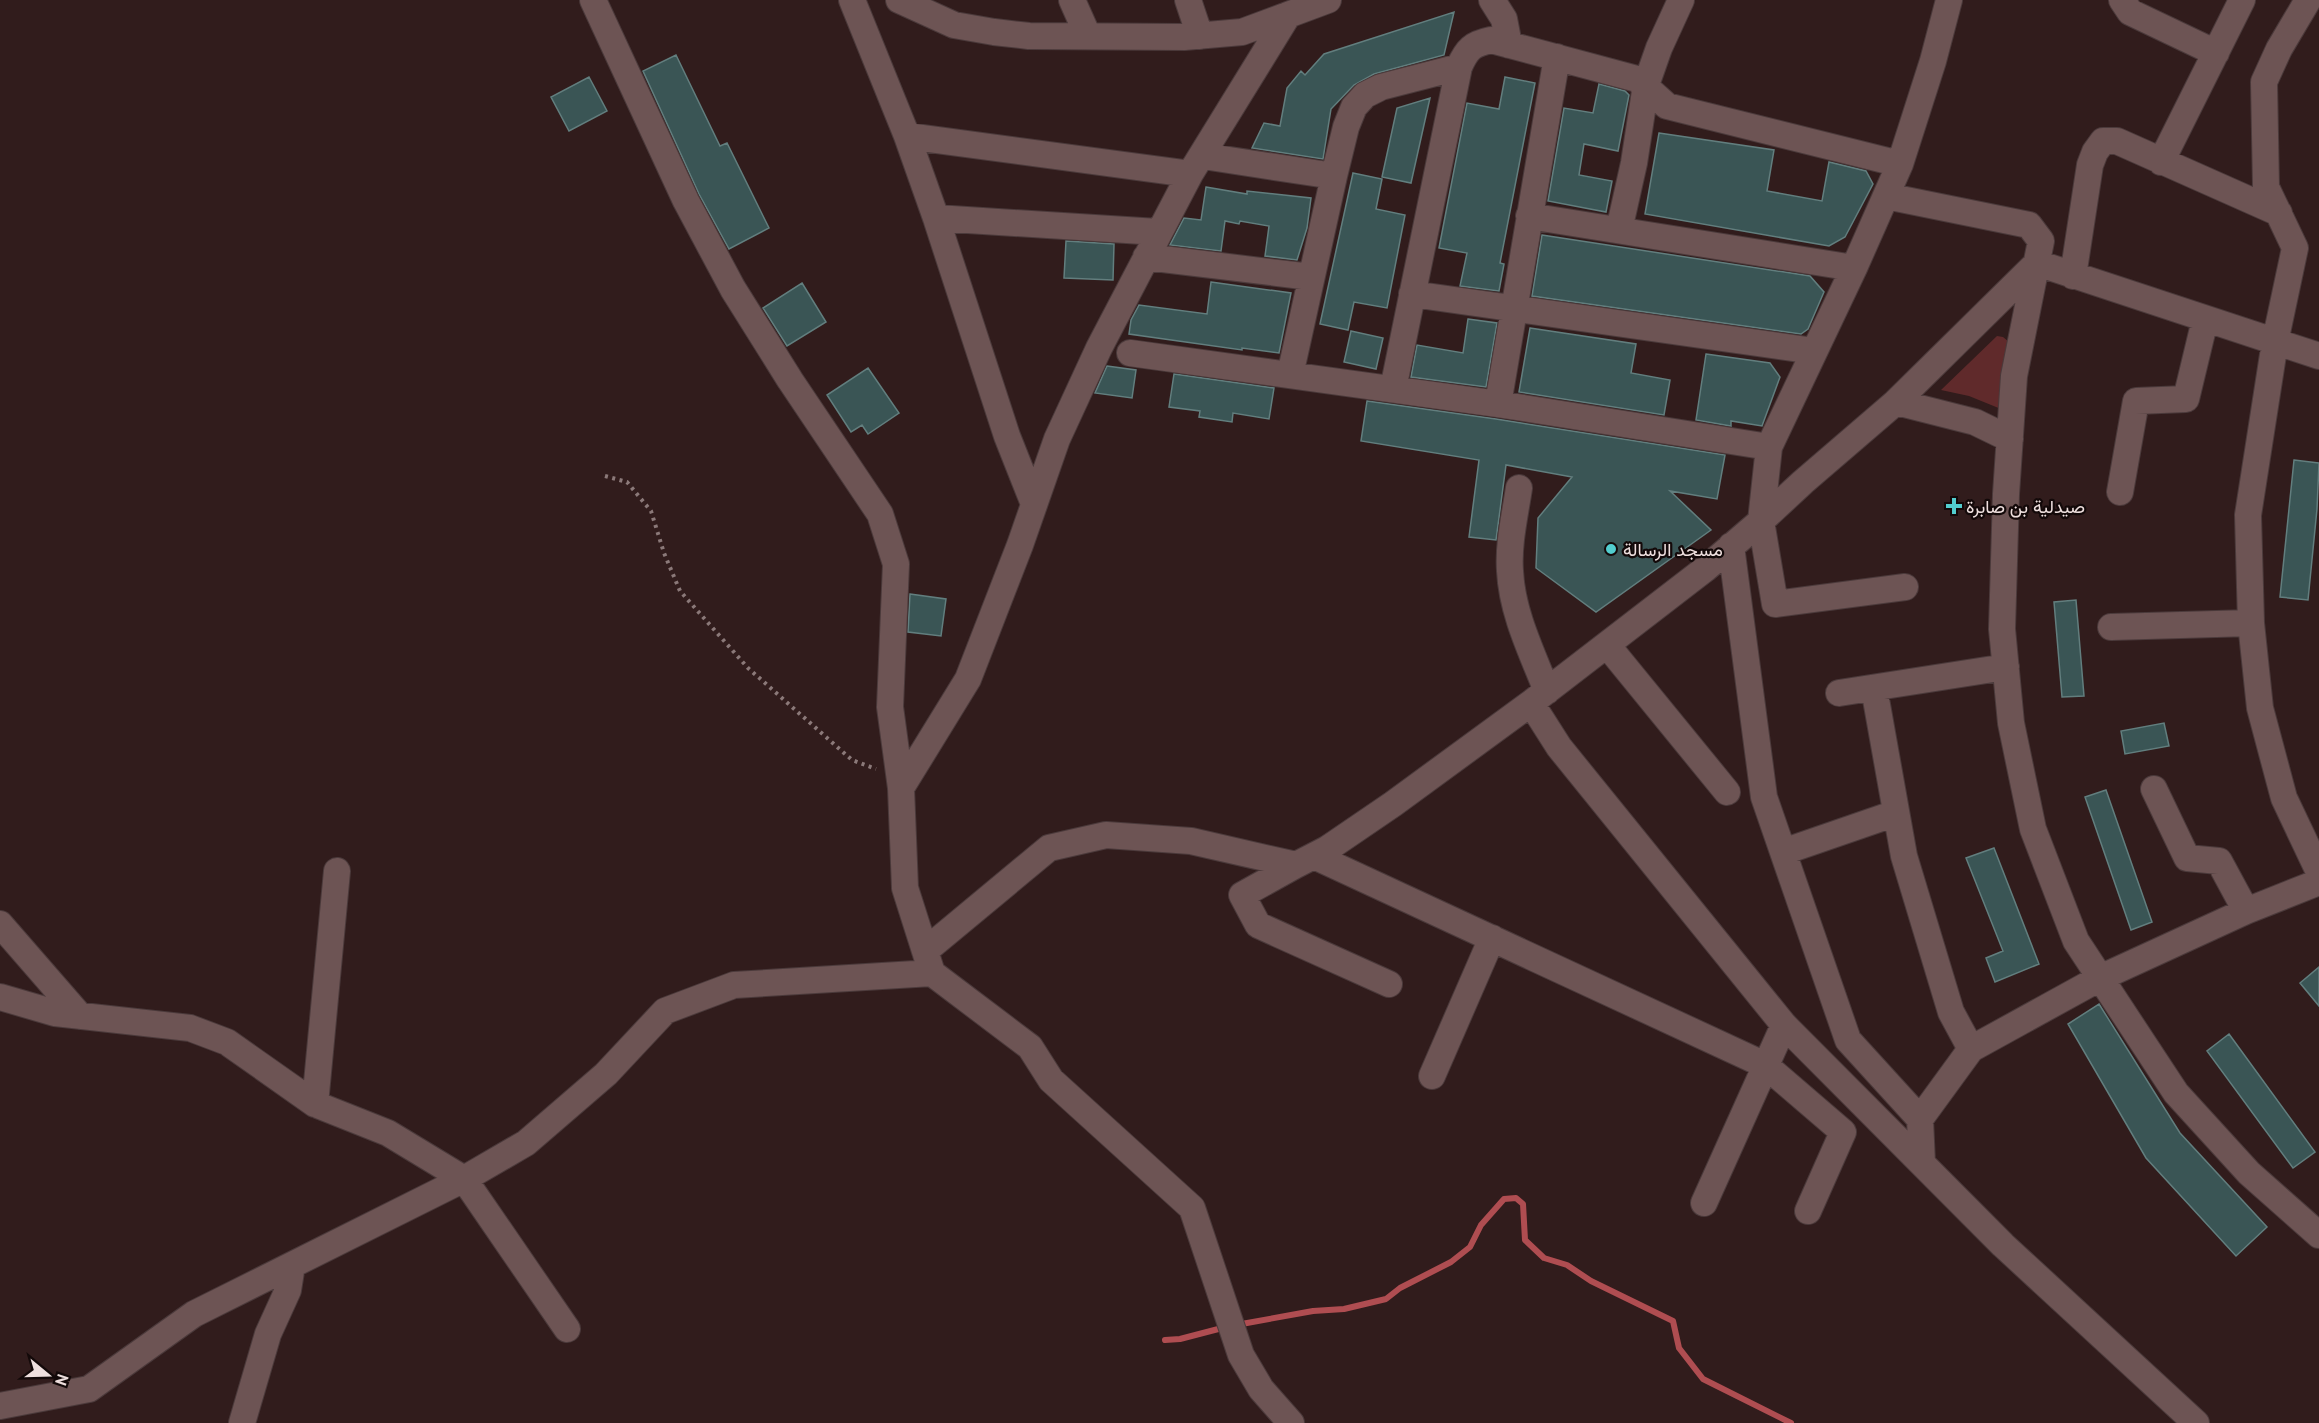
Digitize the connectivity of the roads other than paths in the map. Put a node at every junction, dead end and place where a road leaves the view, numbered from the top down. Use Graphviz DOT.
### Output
graph roads {
  1 [pos="593,0"];
  2 [pos="852,0"];
  3 [pos="899,0"];
  4 [pos="1072,0"];
  5 [pos="1188,0"];
  6 [pos="1492,0"];
  7 [pos="1681,0"];
  8 [pos="1949,0"];
  9 [pos="2122,0"];
  10 [pos="2242,0"];
  11 [pos="2308,0"];
  12 [pos="1320,2"];
  13 [pos="1288,15"];
  14 [pos="1088,36"];
  15 [pos="1200,36"];
  16 [pos="1509,45"];
  17 [pos="2216,53"];
  18 [pos="1557,57"];
  19 [pos="1459,67"];
  20 [pos="1646,85"];
  21 [pos="907,136"];
  22 [pos="2162,162"];
  23 [pos="1900,164"];
  24 [pos="1196,165"];
  25 [pos="1334,176"];
  26 [pos="1886,196"];
  27 [pos="2279,213"];
  28 [pos="1529,216"];
  29 [pos="936,218"];
  30 [pos="1619,230"];
  31 [pos="1158,232"];
  32 [pos="1146,256"];
  33 [pos="2037,263"];
  34 [pos="1854,268"];
  35 [pos="2073,276"];
  36 [pos="1311,277"];
  37 [pos="1412,294"];
  38 [pos="1513,309"];
  39 [pos="2205,320"];
  40 [pos="2276,342"];
  41 [pos="1814,351"];
  42 [pos="1130,353"];
  43 [pos="2319,356"];
  44 [pos="1290,375"];
  45 [pos="1393,389"];
  46 [pos="1896,402"];
  47 [pos="1498,404"];
  48 [pos="2010,439"];
  49 [pos="1769,447"];
  50 [pos="1519,488"];
  51 [pos="2120,492"];
  52 [pos="1034,504"];
  53 [pos="1761,521"];
  54 [pos="1731,546"];
  55 [pos="1905,587"];
  56 [pos="2251,623"];
  57 [pos="2111,627"];
  58 [pos="1607,645"];
  59 [pos="2006,667"];
  60 [pos="1874,688"];
  61 [pos="1839,693"];
  62 [pos="1539,697"];
  63 [pos="900,782"];
  64 [pos="2154,789"];
  65 [pos="1727,792"];
  66 [pos="1896,813"];
  67 [pos="1783,852"];
  68 [pos="1305,860"];
  69 [pos="337,872"];
  70 [pos="2319,872"];
  71 [pos="2319,882"];
  72 [pos="2246,911"];
  73 [pos="0,924"];
  74 [pos="1492,938"];
  75 [pos="929,962"];
  76 [pos="2100,978"];
  77 [pos="1389,984"];
  78 [pos="0,997"];
  79 [pos="80,1016"];
  80 [pos="1784,1025"];
  81 [pos="1971,1049"];
  82 [pos="1765,1065"];
  83 [pos="1432,1076"];
  84 [pos="315,1104"];
  85 [pos="1920,1119"];
  86 [pos="1922,1163"];
  87 [pos="464,1179"];
  88 [pos="1704,1203"];
  89 [pos="1808,1211"];
  90 [pos="2319,1235"];
  91 [pos="292,1265"];
  92 [pos="567,1329"];
  93 [pos="0,1406"];
  94 [pos="242,1423"];
  95 [pos="1291,1423"];
  96 [pos="2196,1423"];
  1 -- 63 [label="street"];
  2 -- 21 [label="street"];
  3 -- 14 [label="street"];
  4 -- 14 [label="street"];
  5 -- 15 [label="street"];
  6 -- 16 [label="street"];
  7 -- 20 [label="street"];
  8 -- 23 [label="street"];
  9 -- 17 [label="street"];
  10 -- 17 [label="street"];
  11 -- 27 [label="street"];
  12 -- 13 [label="street"];
  13 -- 15 [label="street"];
  13 -- 24 [label="street"];
  14 -- 15 [label="street"];
  16 -- 18 [label="street"];
  16 -- 19 [label="street"];
  17 -- 22 [label="street"];
  18 -- 20 [label="street"];
  18 -- 28 [label="street"];
  19 -- 25 [label="street"];
  19 -- 37 [label="street"];
  20 -- 23 [label="street"];
  20 -- 30 [label="street"];
  21 -- 24 [label="street"];
  21 -- 29 [label="street"];
  22 -- 27 [label="street"];
  22 -- 35 [label="street"];
  23 -- 26 [label="street"];
  24 -- 25 [label="street"];
  24 -- 31 [label="street"];
  25 -- 36 [label="street"];
  26 -- 33 [label="street"];
  26 -- 34 [label="street"];
  27 -- 40 [label="street"];
  28 -- 30 [label="street"];
  28 -- 38 [label="street"];
  29 -- 31 [label="street"];
  29 -- 52 [label="street"];
  30 -- 34 [label="street"];
  31 -- 32 [label="street"];
  32 -- 36 [label="street"];
  32 -- 52 [label="street"];
  33 -- 35 [label="street"];
  33 -- 46 [label="street"];
  33 -- 48 [label="street"];
  34 -- 41 [label="street"];
  35 -- 39 [label="street"];
  36 -- 44 [label="street"];
  37 -- 38 [label="street"];
  37 -- 45 [label="street"];
  38 -- 41 [label="street"];
  38 -- 47 [label="street"];
  39 -- 40 [label="street"];
  39 -- 51 [label="street"];
  40 -- 43 [label="street"];
  40 -- 56 [label="street"];
  41 -- 49 [label="street"];
  42 -- 44 [label="street"];
  44 -- 45 [label="street"];
  45 -- 47 [label="street"];
  46 -- 48 [label="street"];
  46 -- 53 [label="street"];
  47 -- 49 [label="street"];
  48 -- 59 [label="street"];
  49 -- 53 [label="street"];
  50 -- 62 [label="street"];
  52 -- 63 [label="street"];
  53 -- 54 [label="street"];
  53 -- 55 [label="street"];
  54 -- 58 [label="street"];
  54 -- 67 [label="street"];
  56 -- 57 [label="street"];
  56 -- 70 [label="street"];
  58 -- 62 [label="street"];
  58 -- 65 [label="street"];
  59 -- 60 [label="street"];
  59 -- 76 [label="street"];
  60 -- 61 [label="street"];
  60 -- 66 [label="street"];
  62 -- 68 [label="street"];
  62 -- 80 [label="street"];
  63 -- 75 [label="street"];
  64 -- 72 [label="street"];
  66 -- 67 [label="street"];
  66 -- 81 [label="street"];
  67 -- 85 [label="street"];
  68 -- 74 [label="street"];
  68 -- 75 [label="street"];
  68 -- 77 [label="street"];
  69 -- 84 [label="street"];
  71 -- 72 [label="street"];
  72 -- 76 [label="street"];
  73 -- 79 [label="street"];
  74 -- 82 [label="street"];
  74 -- 83 [label="street"];
  75 -- 87 [label="street"];
  75 -- 95 [label="street"];
  76 -- 81 [label="street"];
  76 -- 90 [label="street"];
  78 -- 79 [label="street"];
  79 -- 84 [label="street"];
  80 -- 82 [label="street"];
  80 -- 86 [label="street"];
  81 -- 85 [label="street"];
  82 -- 88 [label="street"];
  82 -- 89 [label="street"];
  84 -- 87 [label="street"];
  85 -- 86 [label="street"];
  86 -- 96 [label="street"];
  87 -- 91 [label="street"];
  87 -- 92 [label="street"];
  91 -- 93 [label="street"];
  91 -- 94 [label="street"];
}
